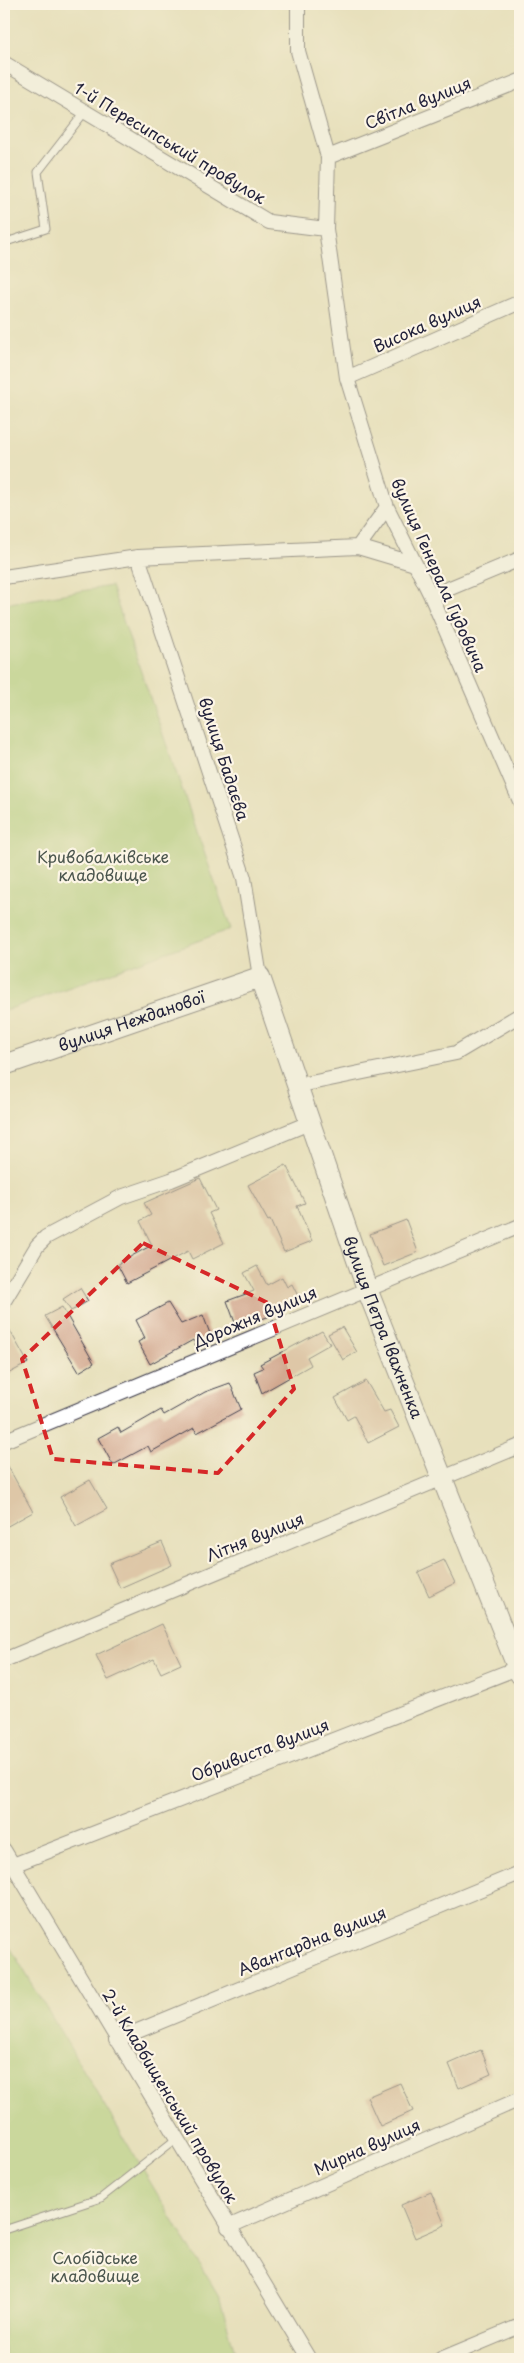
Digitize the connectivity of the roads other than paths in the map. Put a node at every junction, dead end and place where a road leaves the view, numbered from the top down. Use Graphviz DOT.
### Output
graph roads {
  1 [pos="298,4"];
  2 [pos="4,63"];
  3 [pos="520,81"];
  4 [pos="84,112"];
  5 [pos="328,157"];
  6 [pos="326,228"];
  7 [pos="6,242"];
  8 [pos="520,302"];
  9 [pos="347,378"];
  10 [pos="387,507"];
  11 [pos="358,547"];
  12 [pos="138,556"];
  13 [pos="520,559"];
  14 [pos="415,564"];
  15 [pos="4,576"];
  16 [pos="431,596"];
  17 [pos="517,783"];
  18 [pos="520,800"];
  19 [pos="260,977"];
  20 [pos="520,1016"];
  21 [pos="4,1065"];
  22 [pos="296,1086"];
  23 [pos="309,1123"];
  24 [pos="520,1226"];
  25 [pos="367,1289"];
  26 [pos="4,1300"];
  27 [pos="4,1441"];
  28 [pos="520,1446"];
  29 [pos="442,1479"];
  30 [pos="4,1660"];
  31 [pos="519,1670"];
  32 [pos="4,1850"];
  33 [pos="13,1865"];
  34 [pos="520,1873"];
  35 [pos="116,2040"];
  36 [pos="520,2098"];
  37 [pos="176,2139"];
  38 [pos="228,2227"];
  39 [pos="4,2230"];
  40 [pos="520,2326"];
  41 [pos="309,2359"];
  42 [pos="441,2359"];
  1 -- 5 [label="street, вулиця Генерала Гудовича"];
  2 -- 4 [label="street, 1-й Пересипський провулок"];
  3 -- 5 [label="street, Світла вулиця"];
  4 -- 6 [label="street, 1-й Пересипський провулок"];
  4 -- 7 [label="lane"];
  5 -- 6 [label="street, вулиця Генерала Гудовича"];
  6 -- 9 [label="street, вулиця Генерала Гудовича"];
  8 -- 9 [label="street, Висока вулиця"];
  9 -- 10 [label="street, вулиця Генерала Гудовича"];
  10 -- 11 [label="street"];
  10 -- 14 [label="street, вулиця Генерала Гудовича"];
  11 -- 12 [label="street"];
  11 -- 14 [label="street"];
  12 -- 15 [label="street"];
  12 -- 19 [label="street, вулиця Бадаєва"];
  13 -- 16 [label="street"];
  14 -- 16 [label="street, вулиця Генерала Гудовича"];
  16 -- 17 [label="street, вулиця Генерала Гудовича"];
  17 -- 18 [label="street, вулиця Генерала Гудовича"];
  19 -- 21 [label="street, вулиця Нежданової"];
  19 -- 22 [label="street, вулиця Петра Івахненка"];
  20 -- 22 [label="street"];
  22 -- 23 [label="street, вулиця Петра Івахненка"];
  23 -- 25 [label="street, вулиця Петра Івахненка"];
  23 -- 26 [label="street"];
  24 -- 25 [label="street, Дорожня вулиця"];
  25 -- 27 [label="street, Дорожня вулиця"];
  25 -- 29 [label="street, вулиця Петра Івахненка"];
  28 -- 29 [label="street, Літня вулиця"];
  29 -- 30 [label="street, Літня вулиця"];
  29 -- 31 [label="street, вулиця Петра Івахненка"];
  31 -- 33 [label="street, Обривиста вулиця"];
  32 -- 33 [label="street, 2-й Кладбищенський провулок"];
  33 -- 35 [label="street, 2-й Кладбищенський провулок"];
  34 -- 35 [label="street, Авангардна вулиця"];
  35 -- 37 [label="street, 2-й Кладбищенський провулок"];
  36 -- 38 [label="street, Мирна вулиця"];
  37 -- 38 [label="street, 2-й Кладбищенський провулок"];
  37 -- 39 [label="lane"];
  38 -- 41 [label="street, 2-й Кладбищенський провулок"];
  40 -- 42 [label="street"];
}
